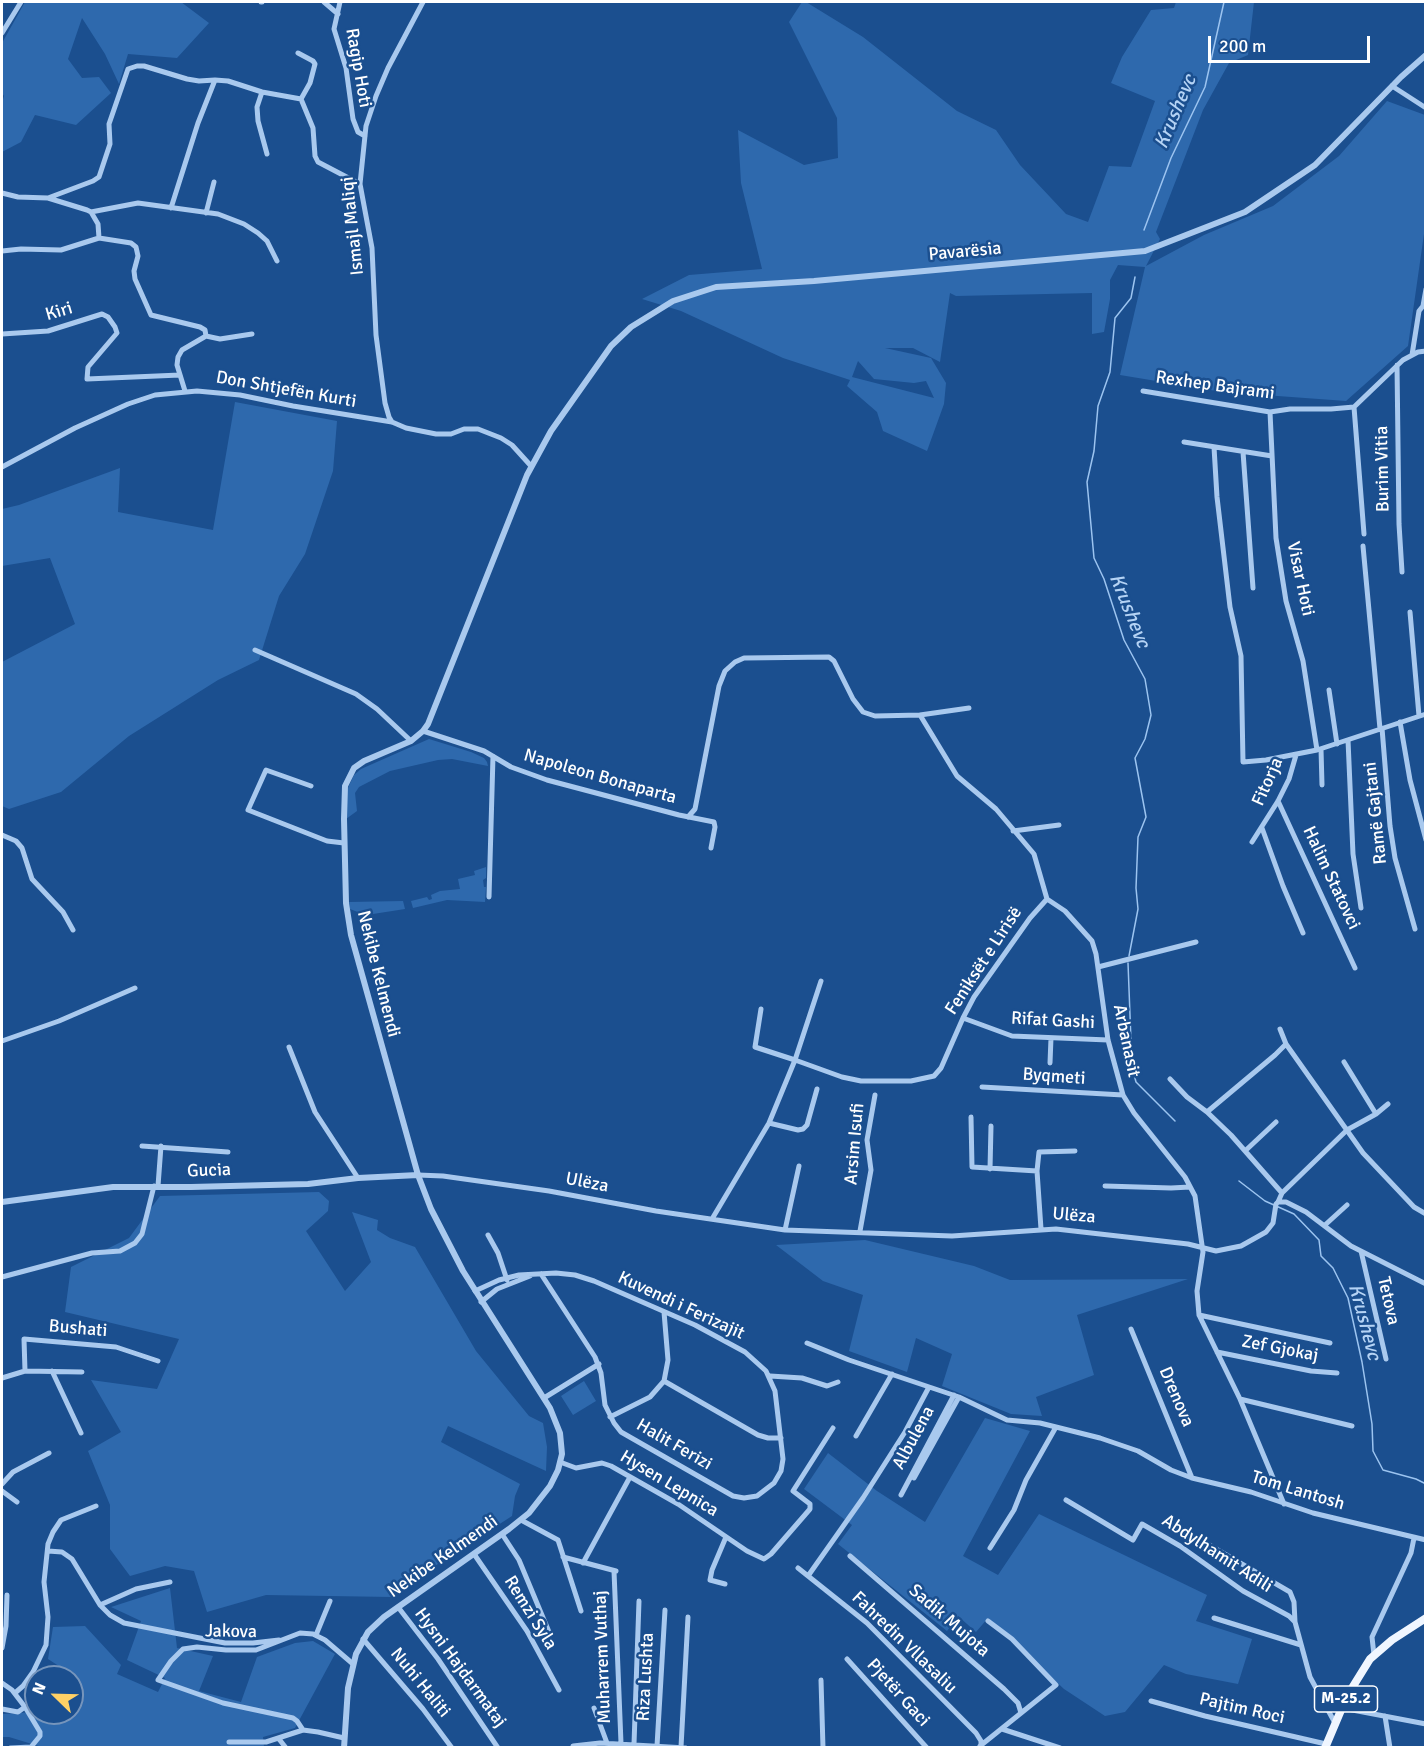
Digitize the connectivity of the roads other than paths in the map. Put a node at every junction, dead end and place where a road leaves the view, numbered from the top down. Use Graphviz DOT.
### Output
graph roads {
  1 [pos="21,2"];
  2 [pos="324,2"];
  3 [pos="340,2"];
  4 [pos="422,2"];
  5 [pos="338,14"];
  6 [pos="2,33"];
  7 [pos="298,53"];
  8 [pos="1425,55"];
  9 [pos="215,80"];
  10 [pos="1392,86"];
  11 [pos="262,92"];
  12 [pos="301,99"];
  13 [pos="1425,108"];
  14 [pos="364,136"];
  15 [pos="267,153"];
  16 [pos="214,182"];
  17 [pos="360,184"];
  18 [pos="2,193"];
  19 [pos="48,198"];
  20 [pos="171,208"];
  21 [pos="91,212"];
  22 [pos="206,213"];
  23 [pos="99,238"];
  24 [pos="2,251"];
  25 [pos="277,261"];
  26 [pos="1425,288"];
  27 [pos="2,334"];
  28 [pos="252,334"];
  29 [pos="206,336"];
  30 [pos="1425,351"];
  31 [pos="1412,355"];
  32 [pos="1397,365"];
  33 [pos="180,375"];
  34 [pos="185,391"];
  35 [pos="1143,391"];
  36 [pos="1354,407"];
  37 [pos="1270,412"];
  38 [pos="392,422"];
  39 [pos="1184,442"];
  40 [pos="1214,447"];
  41 [pos="1243,452"];
  42 [pos="1272,456"];
  43 [pos="531,466"];
  44 [pos="2,467"];
  45 [pos="527,475"];
  46 [pos="1364,534"];
  47 [pos="1363,546"];
  48 [pos="1402,572"];
  49 [pos="1253,588"];
  50 [pos="1410,612"];
  51 [pos="255,650"];
  52 [pos="1329,690"];
  53 [pos="969,708"];
  54 [pos="920,715"];
  55 [pos="1422,715"];
  56 [pos="1400,722"];
  57 [pos="1381,729"];
  58 [pos="423,730"];
  59 [pos="1348,740"];
  60 [pos="411,741"];
  61 [pos="1337,744"];
  62 [pos="1319,750"];
  63 [pos="1296,755"];
  64 [pos="493,756"];
  65 [pos="1322,785"];
  66 [pos="311,786"];
  67 [pos="1278,801"];
  68 [pos="688,817"];
  69 [pos="1059,825"];
  70 [pos="1262,828"];
  71 [pos="1013,831"];
  72 [pos="2,835"];
  73 [pos="1425,840"];
  74 [pos="1252,842"];
  75 [pos="344,843"];
  76 [pos="711,848"];
  77 [pos="489,897"];
  78 [pos="1047,899"];
  79 [pos="1361,908"];
  80 [pos="1415,929"];
  81 [pos="73,930"];
  82 [pos="1303,933"];
  83 [pos="1196,942"];
  84 [pos="1098,967"];
  85 [pos="1355,968"];
  86 [pos="821,981"];
  87 [pos="135,988"];
  88 [pos="761,1008"];
  89 [pos="963,1018"];
  90 [pos="1280,1029"];
  91 [pos="1051,1038"];
  92 [pos="1108,1040"];
  93 [pos="2,1041"];
  94 [pos="1286,1044"];
  95 [pos="289,1047"];
  96 [pos="795,1060"];
  97 [pos="1344,1062"];
  98 [pos="1050,1063"];
  99 [pos="1170,1079"];
  100 [pos="982,1087"];
  101 [pos="818,1089"];
  102 [pos="874,1095"];
  103 [pos="1123,1095"];
  104 [pos="1388,1104"];
  105 [pos="1206,1112"];
  106 [pos="1376,1114"];
  107 [pos="970,1117"];
  108 [pos="1276,1122"];
  109 [pos="769,1123"];
  110 [pos="991,1126"];
  111 [pos="1347,1130"];
  112 [pos="142,1146"];
  113 [pos="161,1146"];
  114 [pos="1075,1151"];
  115 [pos="1245,1151"];
  116 [pos="228,1152"];
  117 [pos="799,1166"];
  118 [pos="990,1169"];
  119 [pos="1037,1171"];
  120 [pos="418,1175"];
  121 [pos="358,1178"];
  122 [pos="156,1186"];
  123 [pos="1105,1186"];
  124 [pos="1190,1186"];
  125 [pos="1282,1193"];
  126 [pos="2,1202"];
  127 [pos="1276,1205"];
  128 [pos="1347,1205"];
  129 [pos="1425,1214"];
  130 [pos="712,1219"];
  131 [pos="1325,1225"];
  132 [pos="1041,1229"];
  133 [pos="786,1230"];
  134 [pos="860,1231"];
  135 [pos="488,1234"];
  136 [pos="1202,1247"];
  137 [pos="1361,1251"];
  138 [pos="539,1274"];
  139 [pos="2,1277"];
  140 [pos="507,1281"];
  141 [pos="1425,1284"];
  142 [pos="475,1291"];
  143 [pos="481,1302"];
  144 [pos="664,1312"];
  145 [pos="1199,1315"];
  146 [pos="1131,1329"];
  147 [pos="807,1343"];
  148 [pos="1329,1343"];
  149 [pos="1217,1352"];
  150 [pos="1386,1359"];
  151 [pos="158,1361"];
  152 [pos="598,1364"];
  153 [pos="25,1371"];
  154 [pos="52,1371"];
  155 [pos="82,1372"];
  156 [pos="1337,1373"];
  157 [pos="892,1374"];
  158 [pos="770,1376"];
  159 [pos="2,1378"];
  160 [pos="664,1382"];
  161 [pos="838,1382"];
  162 [pos="928,1387"];
  163 [pos="956,1396"];
  164 [pos="544,1398"];
  165 [pos="1240,1399"];
  166 [pos="610,1417"];
  167 [pos="1352,1426"];
  168 [pos="1056,1427"];
  169 [pos="833,1428"];
  170 [pos="81,1433"];
  171 [pos="856,1436"];
  172 [pos="781,1438"];
  173 [pos="49,1453"];
  174 [pos="560,1462"];
  175 [pos="630,1477"];
  176 [pos="914,1478"];
  177 [pos="1192,1478"];
  178 [pos="2,1484"];
  179 [pos="2,1491"];
  180 [pos="901,1495"];
  181 [pos="1066,1500"];
  182 [pos="17,1502"];
  183 [pos="1284,1504"];
  184 [pos="96,1506"];
  185 [pos="521,1520"];
  186 [pos="502,1534"];
  187 [pos="726,1537"];
  188 [pos="1414,1538"];
  189 [pos="1425,1540"];
  190 [pos="1204,1542"];
  191 [pos="990,1548"];
  192 [pos="48,1551"];
  193 [pos="474,1554"];
  194 [pos="850,1556"];
  195 [pos="563,1557"];
  196 [pos="583,1563"];
  197 [pos="798,1568"];
  198 [pos="808,1576"];
  199 [pos="170,1582"];
  200 [pos="725,1584"];
  201 [pos="7,1595"];
  202 [pos="330,1600"];
  203 [pos="639,1601"];
  204 [pos="100,1605"];
  205 [pos="398,1607"];
  206 [pos="664,1610"];
  207 [pos="581,1611"];
  208 [pos="688,1617"];
  209 [pos="1214,1618"];
  210 [pos="1425,1618"];
  211 [pos="988,1621"];
  212 [pos="1295,1623"];
  213 [pos="549,1632"];
  214 [pos="316,1635"];
  215 [pos="284,1639"];
  216 [pos="363,1639"];
  217 [pos="1301,1645"];
  218 [pos="2,1648"];
  219 [pos="1374,1655"];
  220 [pos="847,1659"];
  221 [pos="353,1664"];
  222 [pos="821,1680"];
  223 [pos="2,1683"];
  224 [pos="559,1690"];
  225 [pos="15,1694"];
  226 [pos="1151,1701"];
  227 [pos="24,1706"];
  228 [pos="2,1708"];
  229 [pos="24,1708"];
  230 [pos="594,1708"];
  231 [pos="1342,1708"];
  232 [pos="1021,1713"];
  233 [pos="1385,1716"];
  234 [pos="1335,1723"];
  235 [pos="1425,1724"];
  236 [pos="36,1725"];
  237 [pos="1002,1729"];
  238 [pos="303,1730"];
  239 [pos="344,1738"];
  240 [pos="279,1739"];
  241 [pos="229,1742"];
  242 [pos="607,1743"];
  243 [pos="621,1743"];
  244 [pos="634,1744"];
  245 [pos="573,1746"];
  246 [pos="657,1746"];
  247 [pos="980,1746"];
  248 [pos="1325,1746"];
  249 [pos="681,1747"];
  250 [pos="10,1748"];
  251 [pos="286,1748"];
  252 [pos="344,1748"];
  253 [pos="452,1748"];
  254 [pos="498,1748"];
  255 [pos="686,1748"];
  256 [pos="823,1748"];
  257 [pos="927,1748"];
  258 [pos="1060,1748"];
  259 [pos="1390,1748"];
  1 -- 6 [label="street"];
  2 -- 5 [label="street"];
  3 -- 5 [label="street, Ragip Hoti"];
  4 -- 14 [label="street, Ismajl Maliqi"];
  5 -- 14 [label="street, Ragip Hoti"];
  7 -- 12 [label="street"];
  8 -- 10 [label="street, Pavarësia"];
  9 -- 11 [label="street"];
  9 -- 19 [label="street"];
  9 -- 20 [label="street"];
  10 -- 13 [label="street"];
  10 -- 43 [label="street, Pavarësia"];
  11 -- 12 [label="street"];
  11 -- 15 [label="street"];
  12 -- 17 [label="street"];
  14 -- 17 [label="street, Ismajl Maliqi"];
  16 -- 22 [label="street"];
  17 -- 38 [label="street, Ismajl Maliqi"];
  18 -- 19 [label="street"];
  19 -- 21 [label="street"];
  20 -- 21 [label="street"];
  20 -- 22 [label="street"];
  21 -- 23 [label="street"];
  22 -- 25 [label="street"];
  23 -- 24 [label="street"];
  23 -- 29 [label="street"];
  26 -- 31 [label="street"];
  27 -- 33 [label="street, Kiri"];
  28 -- 29 [label="street"];
  29 -- 33 [label="street"];
  30 -- 31 [label="street"];
  31 -- 32 [label="street"];
  32 -- 36 [label="street"];
  32 -- 48 [label="street, Burim Vitia"];
  33 -- 34 [label="street"];
  34 -- 38 [label="street, Don Shtjefën Kurti"];
  34 -- 44 [label="street, Don Shtjefën Kurti"];
  35 -- 37 [label="street, Rexhep Bajrami"];
  36 -- 37 [label="street, Rexhep Bajrami"];
  36 -- 46 [label="street"];
  37 -- 42 [label="street, Visar Hoti"];
  38 -- 43 [label="street, Don Shtjefën Kurti"];
  39 -- 40 [label="street"];
  40 -- 41 [label="street"];
  40 -- 63 [label="street"];
  41 -- 42 [label="street"];
  41 -- 49 [label="street"];
  42 -- 62 [label="street, Visar Hoti"];
  43 -- 45 [label="street, Pavarësia"];
  45 -- 58 [label="street, Nekibe Kelmendi"];
  47 -- 57 [label="street, Ramë Gajtani"];
  50 -- 55 [label="street"];
  51 -- 60 [label="street"];
  52 -- 61 [label="street"];
  53 -- 54 [label="street"];
  54 -- 68 [label="street"];
  54 -- 71 [label="street"];
  55 -- 56 [label="street, Fitorja"];
  56 -- 57 [label="street, Fitorja"];
  56 -- 73 [label="street"];
  57 -- 59 [label="street, Fitorja"];
  57 -- 80 [label="street, Ramë Gajtani"];
  58 -- 60 [label="street, Nekibe Kelmendi"];
  58 -- 64 [label="street, Napoleon Bonaparta"];
  59 -- 61 [label="street, Fitorja"];
  59 -- 79 [label="street"];
  60 -- 75 [label="street, Nekibe Kelmendi"];
  61 -- 62 [label="street, Fitorja"];
  62 -- 63 [label="street, Fitorja"];
  62 -- 65 [label="street"];
  63 -- 67 [label="street, Fitorja"];
  64 -- 68 [label="street, Napoleon Bonaparta"];
  64 -- 77 [label="street"];
  66 -- 75 [label="street"];
  67 -- 70 [label="street, Fitorja"];
  67 -- 85 [label="street, Halim Statovci"];
  68 -- 76 [label="street, Napoleon Bonaparta"];
  69 -- 71 [label="street"];
  70 -- 74 [label="street, Fitorja"];
  70 -- 82 [label="street"];
  71 -- 78 [label="street"];
  72 -- 81 [label="street"];
  75 -- 120 [label="street, Nekibe Kelmendi"];
  78 -- 84 [label="street, Arbanasit"];
  78 -- 89 [label="street, Feniksët e Lirisë"];
  83 -- 84 [label="street"];
  84 -- 92 [label="street, Arbanasit"];
  86 -- 96 [label="street"];
  87 -- 93 [label="street"];
  88 -- 96 [label="street, Feniksët e Lirisë"];
  89 -- 91 [label="street, Rifat Gashi"];
  89 -- 96 [label="street, Feniksët e Lirisë"];
  90 -- 94 [label="street"];
  91 -- 92 [label="street, Rifat Gashi"];
  91 -- 98 [label="street"];
  92 -- 103 [label="street, Arbanasit"];
  94 -- 105 [label="street"];
  94 -- 111 [label="street"];
  95 -- 121 [label="street"];
  96 -- 109 [label="street"];
  97 -- 106 [label="street"];
  99 -- 105 [label="street"];
  100 -- 103 [label="street, Byqmeti"];
  101 -- 109 [label="street"];
  102 -- 134 [label="street, Arsim Isufi"];
  103 -- 124 [label="street, Arbanasit"];
  104 -- 106 [label="street"];
  105 -- 115 [label="street"];
  106 -- 111 [label="street"];
  107 -- 118 [label="street"];
  108 -- 115 [label="street"];
  109 -- 130 [label="street"];
  110 -- 118 [label="street"];
  111 -- 125 [label="street"];
  111 -- 129 [label="street"];
  112 -- 113 [label="street"];
  113 -- 116 [label="street"];
  113 -- 122 [label="street"];
  114 -- 119 [label="street"];
  115 -- 125 [label="street"];
  117 -- 133 [label="street"];
  118 -- 119 [label="street"];
  119 -- 132 [label="street"];
  120 -- 121 [label="street, Gucia"];
  120 -- 130 [label="street, Ulëza"];
  120 -- 142 [label="street, Nekibe Kelmendi"];
  121 -- 122 [label="street, Gucia"];
  122 -- 126 [label="street, Gucia"];
  122 -- 139 [label="street"];
  123 -- 124 [label="street"];
  124 -- 136 [label="street, Arbanasit"];
  125 -- 127 [label="street, Ulëza"];
  127 -- 131 [label="street"];
  127 -- 136 [label="street, Ulëza"];
  128 -- 131 [label="street"];
  130 -- 133 [label="street, Ulëza"];
  131 -- 137 [label="street"];
  132 -- 134 [label="street, Ulëza"];
  132 -- 136 [label="street, Ulëza"];
  133 -- 134 [label="street, Ulëza"];
  135 -- 140 [label="street"];
  136 -- 145 [label="street, Arbanasit"];
  137 -- 141 [label="street"];
  137 -- 150 [label="street, Tetova"];
  138 -- 140 [label="street"];
  138 -- 144 [label="street, Kuvendi i Ferizajit"];
  138 -- 152 [label="street, Halit Ferizi"];
  140 -- 142 [label="street"];
  140 -- 143 [label="street"];
  142 -- 143 [label="street, Nekibe Kelmendi"];
  143 -- 164 [label="street, Nekibe Kelmendi"];
  144 -- 158 [label="street, Kuvendi i Ferizajit"];
  144 -- 160 [label="street"];
  145 -- 148 [label="street"];
  145 -- 149 [label="street, Arbanasit"];
  146 -- 177 [label="street, Drenova"];
  147 -- 157 [label="street, Tom Lantosh"];
  149 -- 156 [label="street, Zef Gjokaj"];
  149 -- 165 [label="street, Arbanasit"];
  151 -- 153 [label="street, Bushati"];
  152 -- 164 [label="street"];
  152 -- 166 [label="street, Halit Ferizi"];
  153 -- 154 [label="street"];
  153 -- 159 [label="street"];
  154 -- 155 [label="street"];
  154 -- 170 [label="street"];
  157 -- 162 [label="street, Tom Lantosh"];
  157 -- 171 [label="street"];
  158 -- 161 [label="street"];
  158 -- 172 [label="street, Halit Ferizi"];
  160 -- 166 [label="street"];
  160 -- 172 [label="street"];
  162 -- 163 [label="street, Tom Lantosh"];
  162 -- 198 [label="street"];
  163 -- 168 [label="street, Tom Lantosh"];
  163 -- 176 [label="street, Albulena"];
  163 -- 180 [label="street, Albulena"];
  164 -- 174 [label="street, Nekibe Kelmendi"];
  165 -- 167 [label="street"];
  165 -- 183 [label="street, Arbanasit"];
  166 -- 172 [label="street, Halit Ferizi"];
  168 -- 177 [label="street, Tom Lantosh"];
  168 -- 191 [label="street"];
  169 -- 187 [label="street, Hysen Lepnica"];
  173 -- 178 [label="street"];
  174 -- 175 [label="street, Hysen Lepnica"];
  174 -- 185 [label="street, Nekibe Kelmendi"];
  175 -- 187 [label="street, Hysen Lepnica"];
  175 -- 196 [label="street"];
  177 -- 183 [label="street, Tom Lantosh"];
  179 -- 182 [label="street"];
  181 -- 212 [label="street, Abdylhamit Adili"];
  183 -- 188 [label="street, Tom Lantosh"];
  184 -- 192 [label="street"];
  185 -- 186 [label="street, Nekibe Kelmendi"];
  185 -- 195 [label="street"];
  186 -- 193 [label="street, Nekibe Kelmendi"];
  186 -- 213 [label="street"];
  187 -- 200 [label="street, Hysen Lepnica"];
  188 -- 189 [label="street, Tom Lantosh"];
  188 -- 219 [label="street"];
  190 -- 212 [label="street"];
  192 -- 204 [label="street"];
  192 -- 225 [label="street"];
  193 -- 205 [label="street, Nekibe Kelmendi"];
  193 -- 224 [label="street, Remzi Syla"];
  194 -- 232 [label="street, Sadik Mujota"];
  195 -- 196 [label="street, Muharrem Vuthaj"];
  195 -- 207 [label="street"];
  196 -- 243 [label="street, Muharrem Vuthaj"];
  197 -- 198 [label="street, Fahredin Vllasaliu"];
  198 -- 247 [label="street, Fahredin Vllasaliu"];
  199 -- 204 [label="street"];
  201 -- 218 [label="street"];
  202 -- 214 [label="street"];
  203 -- 244 [label="street"];
  204 -- 215 [label="street"];
  205 -- 216 [label="street, Nekibe Kelmendi"];
  205 -- 254 [label="street, Hysni Hajdarmataj"];
  206 -- 246 [label="street, Riza Lushta"];
  208 -- 249 [label="street"];
  209 -- 217 [label="street"];
  210 -- 219 [label="main road, M-25.2"];
  211 -- 232 [label="street, Sadik Mujota"];
  212 -- 217 [label="street"];
  214 -- 215 [label="street, Jakova"];
  214 -- 221 [label="street"];
  215 -- 238 [label="street, Jakova"];
  216 -- 221 [label="street, Nekibe Kelmendi"];
  216 -- 253 [label="street, Nuhi Haliti"];
  217 -- 234 [label="street"];
  219 -- 231 [label="main road, M-25.2"];
  220 -- 257 [label="street, Pjetër Gaci"];
  221 -- 239 [label="street, Nekibe Kelmendi"];
  222 -- 256 [label="street"];
  223 -- 225 [label="street"];
  225 -- 227 [label="street"];
  226 -- 248 [label="street, Pajtim Roci"];
  228 -- 229 [label="street"];
  230 -- 242 [label="street"];
  231 -- 233 [label="street"];
  231 -- 234 [label="main road, M-25.2"];
  232 -- 237 [label="street"];
  233 -- 235 [label="street"];
  233 -- 259 [label="street"];
  234 -- 248 [label="main road, M-25.2"];
  236 -- 250 [label="street"];
  237 -- 247 [label="street"];
  237 -- 258 [label="street"];
  238 -- 239 [label="street"];
  238 -- 240 [label="street"];
  239 -- 252 [label="street, Nekibe Kelmendi"];
  240 -- 241 [label="street"];
  240 -- 251 [label="street"];
  242 -- 243 [label="street"];
  242 -- 245 [label="street"];
  243 -- 244 [label="street"];
  244 -- 246 [label="street"];
  246 -- 249 [label="street"];
  249 -- 255 [label="street"];
}
